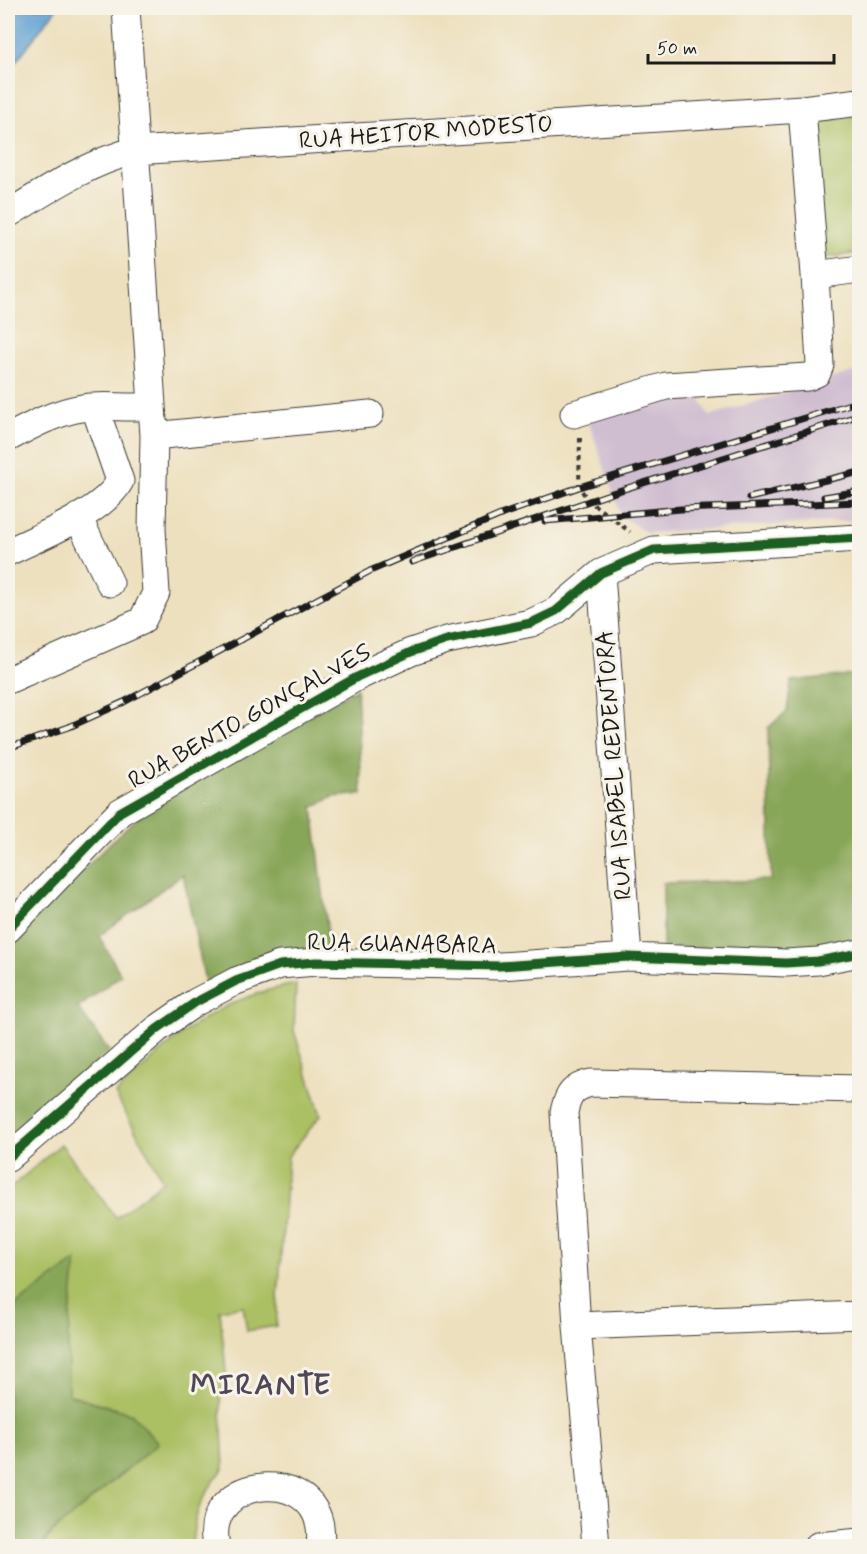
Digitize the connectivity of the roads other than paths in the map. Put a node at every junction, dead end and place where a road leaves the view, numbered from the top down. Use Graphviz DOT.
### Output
graph roads {
  1 [pos="126,8"];
  2 [pos="860,102"];
  3 [pos="802,109"];
  4 [pos="134,151"];
  5 [pos="8,214"];
  6 [pos="860,269"];
  7 [pos="815,275"];
  8 [pos="152,406"];
  9 [pos="95,408"];
  10 [pos="370,414"];
  11 [pos="574,414"];
  12 [pos="154,436"];
  13 [pos="8,438"];
  14 [pos="78,517"];
  15 [pos="860,538"];
  16 [pos="8,549"];
  17 [pos="601,573"];
  18 [pos="110,583"];
  19 [pos="8,680"];
  20 [pos="8,929"];
  21 [pos="860,952"];
  22 [pos="628,957"];
  23 [pos="860,1089"];
  24 [pos="8,1158"];
  25 [pos="860,1315"];
  26 [pos="577,1326"];
  27 [pos="860,1542"];
  28 [pos="216,1546"];
  29 [pos="320,1546"];
  30 [pos="596,1546"];
  31 [pos="818,1546"];
  1 -- 4 [label="street"];
  2 -- 3 [label="street, RUA HEITOR MODESTO"];
  3 -- 4 [label="street, RUA HEITOR MODESTO"];
  3 -- 7 [label="street"];
  4 -- 5 [label="street, RUA HEITOR MODESTO"];
  4 -- 8 [label="street"];
  6 -- 7 [label="street"];
  7 -- 11 [label="street"];
  8 -- 9 [label="street"];
  8 -- 12 [label="street"];
  9 -- 13 [label="street"];
  9 -- 14 [label="street"];
  10 -- 12 [label="street"];
  12 -- 19 [label="street"];
  14 -- 16 [label="street"];
  14 -- 18 [label="street"];
  15 -- 17 [label="street, RUA BENTO GONÇALVES"];
  17 -- 20 [label="street, RUA BENTO GONÇALVES"];
  17 -- 22 [label="street, RUA ISABEL REDENTORA"];
  21 -- 22 [label="street, RUA GUANABARA"];
  22 -- 24 [label="street, RUA GUANABARA"];
  23 -- 26 [label="street"];
  25 -- 26 [label="street"];
  26 -- 30 [label="street"];
  27 -- 31 [label="street"];
  28 -- 29 [label="street"];
}
